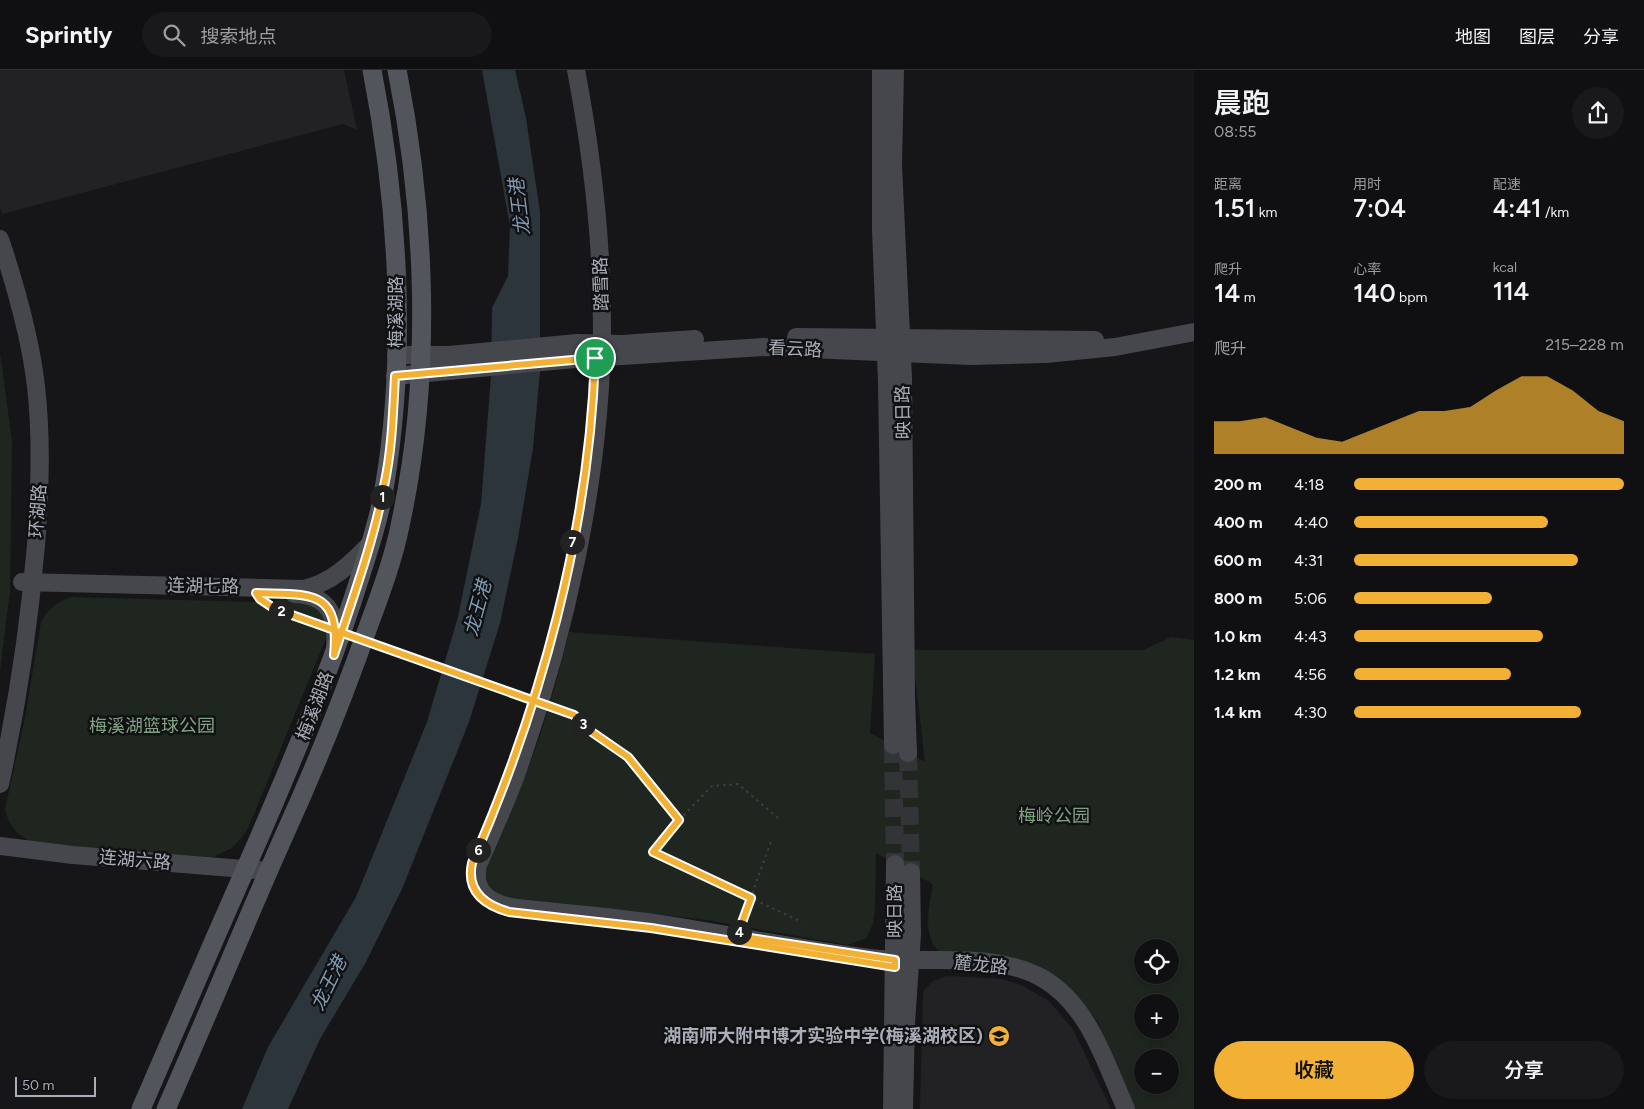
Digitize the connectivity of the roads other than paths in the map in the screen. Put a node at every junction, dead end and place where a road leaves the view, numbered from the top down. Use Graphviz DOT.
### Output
graph roads {
  1 [pos="372,70"];
  2 [pos="397,70"];
  3 [pos="570,70"];
  4 [pos="576,70"];
  5 [pos="881,70"];
  6 [pos="895,70"];
  7 [pos="0,239"];
  8 [pos="0,275"];
  9 [pos="1194,324"];
  10 [pos="1194,332"];
  11 [pos="894,345"];
  12 [pos="598,351"];
  13 [pos="422,354"];
  14 [pos="396,355"];
  15 [pos="448,362"];
  16 [pos="420,373"];
  17 [pos="395,376"];
  18 [pos="370,544"];
  19 [pos="27,586"];
  20 [pos="334,655"];
  21 [pos="0,729"];
  22 [pos="901,749"];
  23 [pos="0,784"];
  24 [pos="0,846"];
  25 [pos="0,852"];
  26 [pos="895,864"];
  27 [pos="473,872"];
  28 [pos="911,872"];
  29 [pos="244,873"];
  30 [pos="268,875"];
  31 [pos="902,964"];
  32 [pos="142,1109"];
  33 [pos="166,1109"];
  34 [pos="892,1109"];
  35 [pos="904,1109"];
  36 [pos="1120,1109"];
  37 [pos="1126,1109"];
  1 -- 14 [label="main road, 梅溪湖路"];
  2 -- 13 [label="main road, 梅溪湖路"];
  3 -- 12 [label="street, 踏雪路"];
  4 -- 12 [label="street, 踏雪路"];
  5 -- 11 [label="street, 映日路"];
  6 -- 11 [label="street, 映日路"];
  7 -- 19 [label="street, 环湖路"];
  8 -- 19 [label="street, 环湖路"];
  9 -- 11 [label="street, 看云路"];
  10 -- 11 [label="street, 看云路"];
  11 -- 12 [label="street, 看云路"];
  11 -- 22 [label="street, 映日路"];
  12 -- 15 [label="street, 看云路"];
  12 -- 27 [label="street, 踏雪路"];
  13 -- 14 [label="street"];
  13 -- 15 [label="street"];
  13 -- 16 [label="main road, 梅溪湖路"];
  14 -- 17 [label="main road, 梅溪湖路"];
  15 -- 16 [label="street"];
  16 -- 17 [label="street"];
  16 -- 30 [label="main road, 梅溪湖路"];
  17 -- 18 [label="main road, 梅溪湖路"];
  18 -- 19 [label="street, 连湖七路"];
  18 -- 20 [label="main road, 梅溪湖路"];
  19 -- 20 [label="street, 连湖七路"];
  19 -- 21 [label="street, 环湖路"];
  19 -- 23 [label="street, 环湖路"];
  20 -- 29 [label="main road, 梅溪湖路"];
  24 -- 29 [label="street, 连湖六路"];
  25 -- 29 [label="street, 连湖六路"];
  26 -- 31 [label="street, 映日路"];
  27 -- 31 [label="street"];
  27 -- 31 [label="street"];
  28 -- 31 [label="street, 映日路"];
  29 -- 30 [label="street, 连湖六路"];
  29 -- 32 [label="main road, 梅溪湖路"];
  30 -- 33 [label="main road, 梅溪湖路"];
  31 -- 34 [label="street, 映日路"];
  31 -- 35 [label="street, 映日路"];
  31 -- 36 [label="street, 麓龙路"];
  31 -- 37 [label="street, 麓龙路"];
}
